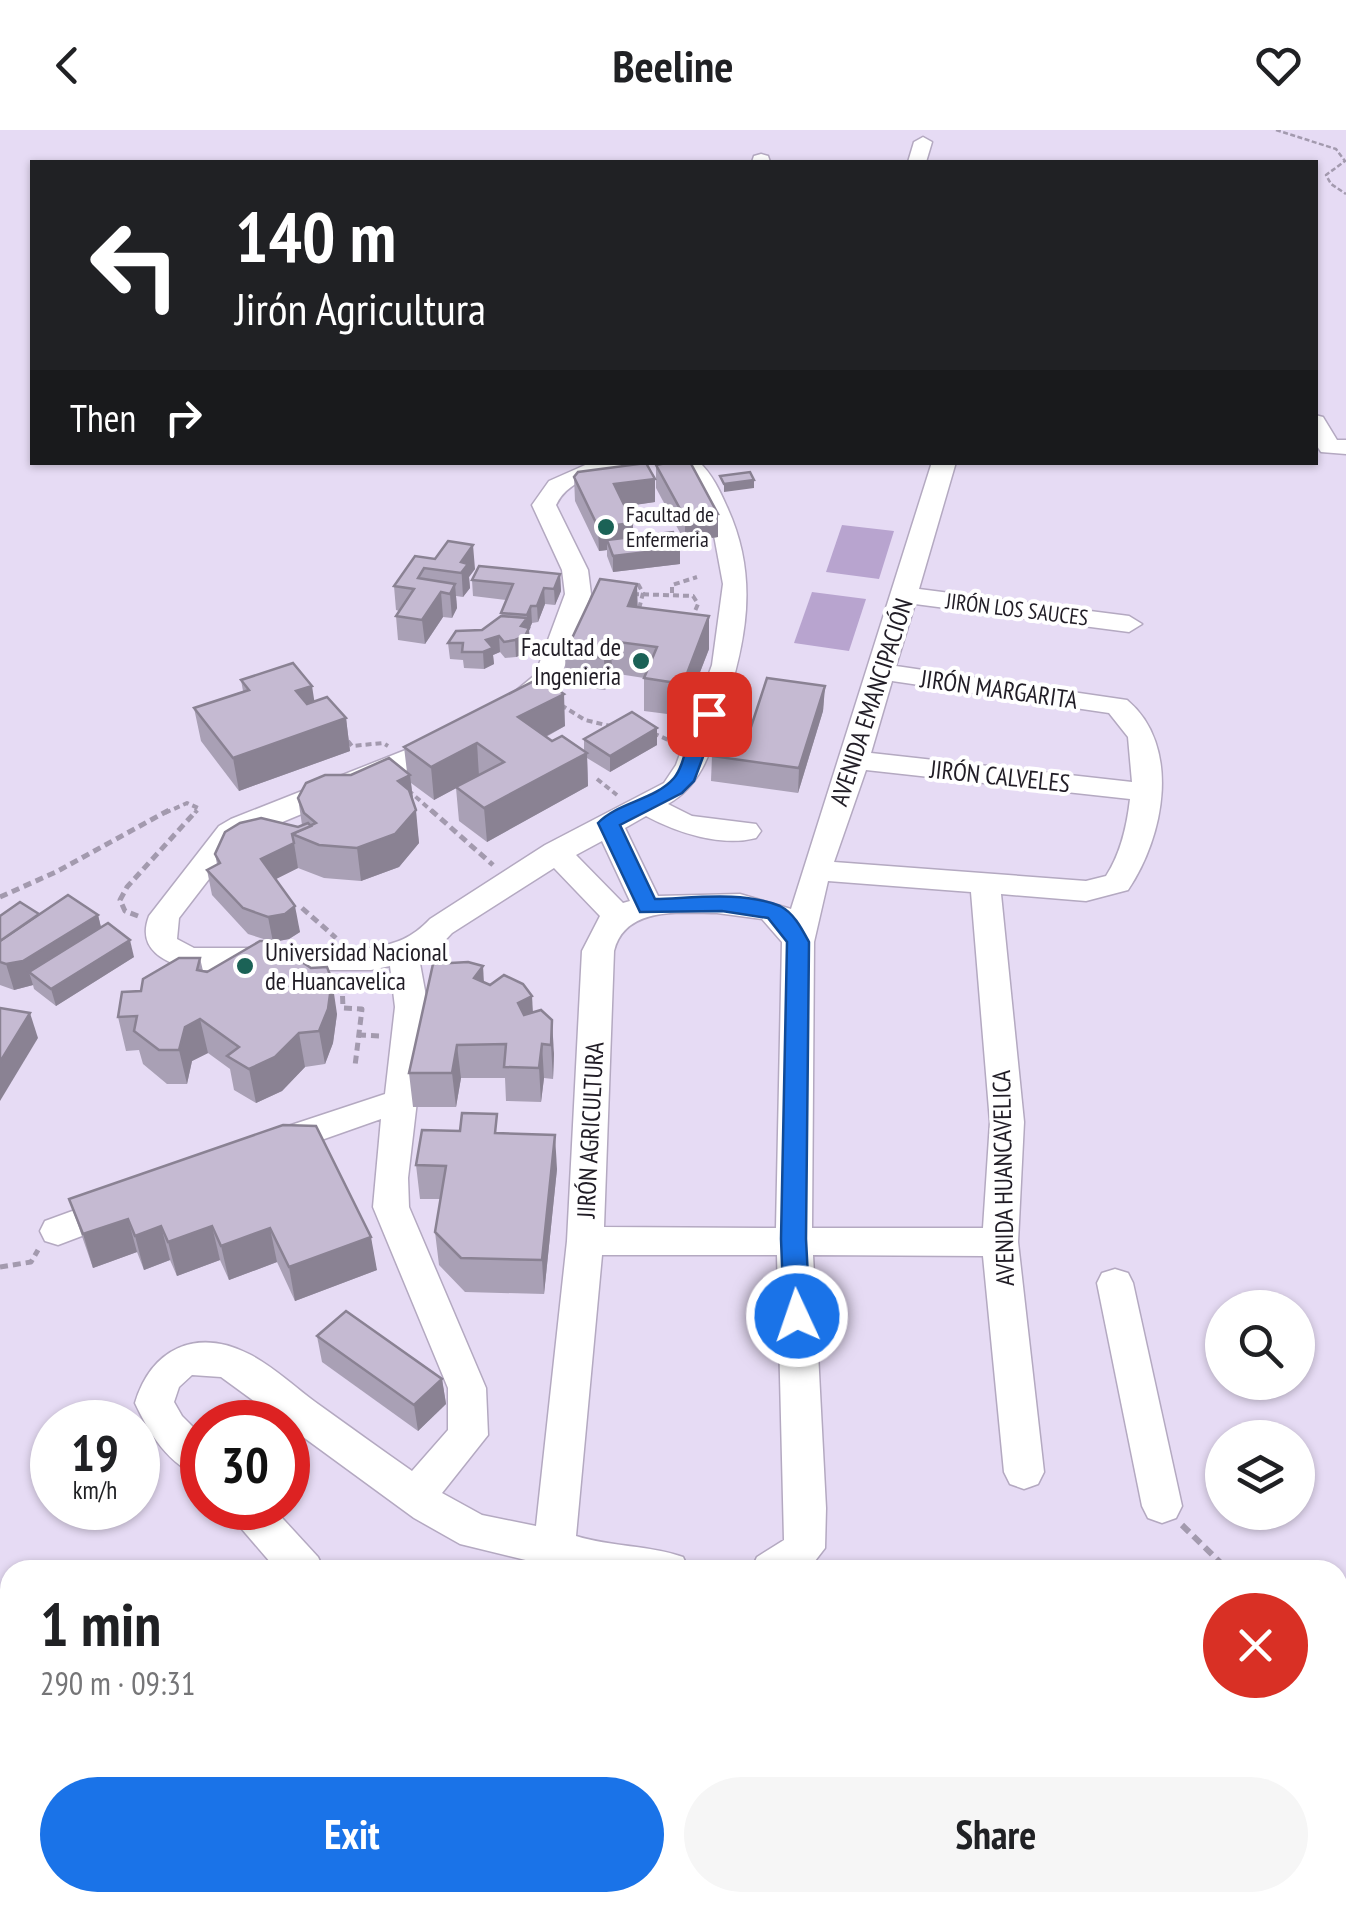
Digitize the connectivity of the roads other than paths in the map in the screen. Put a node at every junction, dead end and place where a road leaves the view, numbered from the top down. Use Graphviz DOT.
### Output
graph roads {
  1 [pos="923,142"];
  2 [pos="918,160"];
  3 [pos="1318,427"];
  4 [pos="1346,447"];
  5 [pos="618,465"];
  6 [pos="686,465"];
  7 [pos="943,465"];
  8 [pos="906,595"];
  9 [pos="1129,624"];
  10 [pos="882,672"];
  11 [pos="855,760"];
  12 [pos="1146,792"];
  13 [pos="645,804"];
  14 [pos="608,823"];
  15 [pos="746,831"];
  16 [pos="556,852"];
  17 [pos="816,870"];
  18 [pos="985,883"];
  19 [pos="633,911"];
  20 [pos="798,942"];
  21 [pos="402,953"];
  22 [pos="400,1103"];
  23 [pos="248,1155"];
  24 [pos="144,1196"];
  25 [pos="58,1231"];
  26 [pos="794,1239"];
  27 [pos="585,1241"];
  28 [pos="1000,1242"];
  29 [pos="1115,1283"];
  30 [pos="284,1400"];
  31 [pos="310,1419"];
  32 [pos="180,1439"];
  33 [pos="1024,1472"];
  34 [pos="415,1496"];
  35 [pos="1162,1506"];
  36 [pos="268,1530"];
  37 [pos="554,1548"];
  38 [pos="295,1560"];
  39 [pos="594,1560"];
  40 [pos="790,1560"];
  1 -- 2 [label="street"];
  3 -- 4 [label="street"];
  5 -- 21 [label="street"];
  6 -- 13 [label="street"];
  7 -- 8 [label="street, AVENIDA EMANCIPACIÓN"];
  8 -- 9 [label="street, JIRÓN LOS SAUCES"];
  8 -- 10 [label="street, AVENIDA EMANCIPACIÓN"];
  10 -- 11 [label="street, AVENIDA EMANCIPACIÓN"];
  10 -- 12 [label="street, JIRÓN MARGARITA"];
  11 -- 12 [label="street, JIRÓN CALVELES"];
  11 -- 17 [label="street, AVENIDA EMANCIPACIÓN"];
  12 -- 18 [label="street"];
  13 -- 14 [label="street"];
  13 -- 15 [label="street"];
  14 -- 16 [label="street"];
  14 -- 19 [label="street"];
  16 -- 19 [label="street"];
  16 -- 21 [label="street"];
  17 -- 18 [label="street"];
  17 -- 20 [label="street, AVENIDA EMANCIPACIÓN"];
  18 -- 28 [label="street, AVENIDA HUANCAVELICA"];
  19 -- 20 [label="street"];
  19 -- 27 [label="street, JIRÓN AGRICULTURA"];
  20 -- 26 [label="street, AVENIDA EMANCIPACIÓN"];
  21 -- 22 [label="street"];
  22 -- 23 [label="street"];
  22 -- 34 [label="street"];
  24 -- 25 [label="street"];
  26 -- 27 [label="street"];
  26 -- 28 [label="street"];
  26 -- 40 [label="street, AVENIDA EMANCIPACIÓN"];
  27 -- 37 [label="street, JIRÓN AGRICULTURA"];
  28 -- 33 [label="street, AVENIDA HUANCAVELICA"];
  29 -- 35 [label="street"];
  30 -- 32 [label="street"];
  31 -- 34 [label="street"];
  34 -- 37 [label="street"];
  36 -- 38 [label="street"];
  37 -- 39 [label="street"];
}
